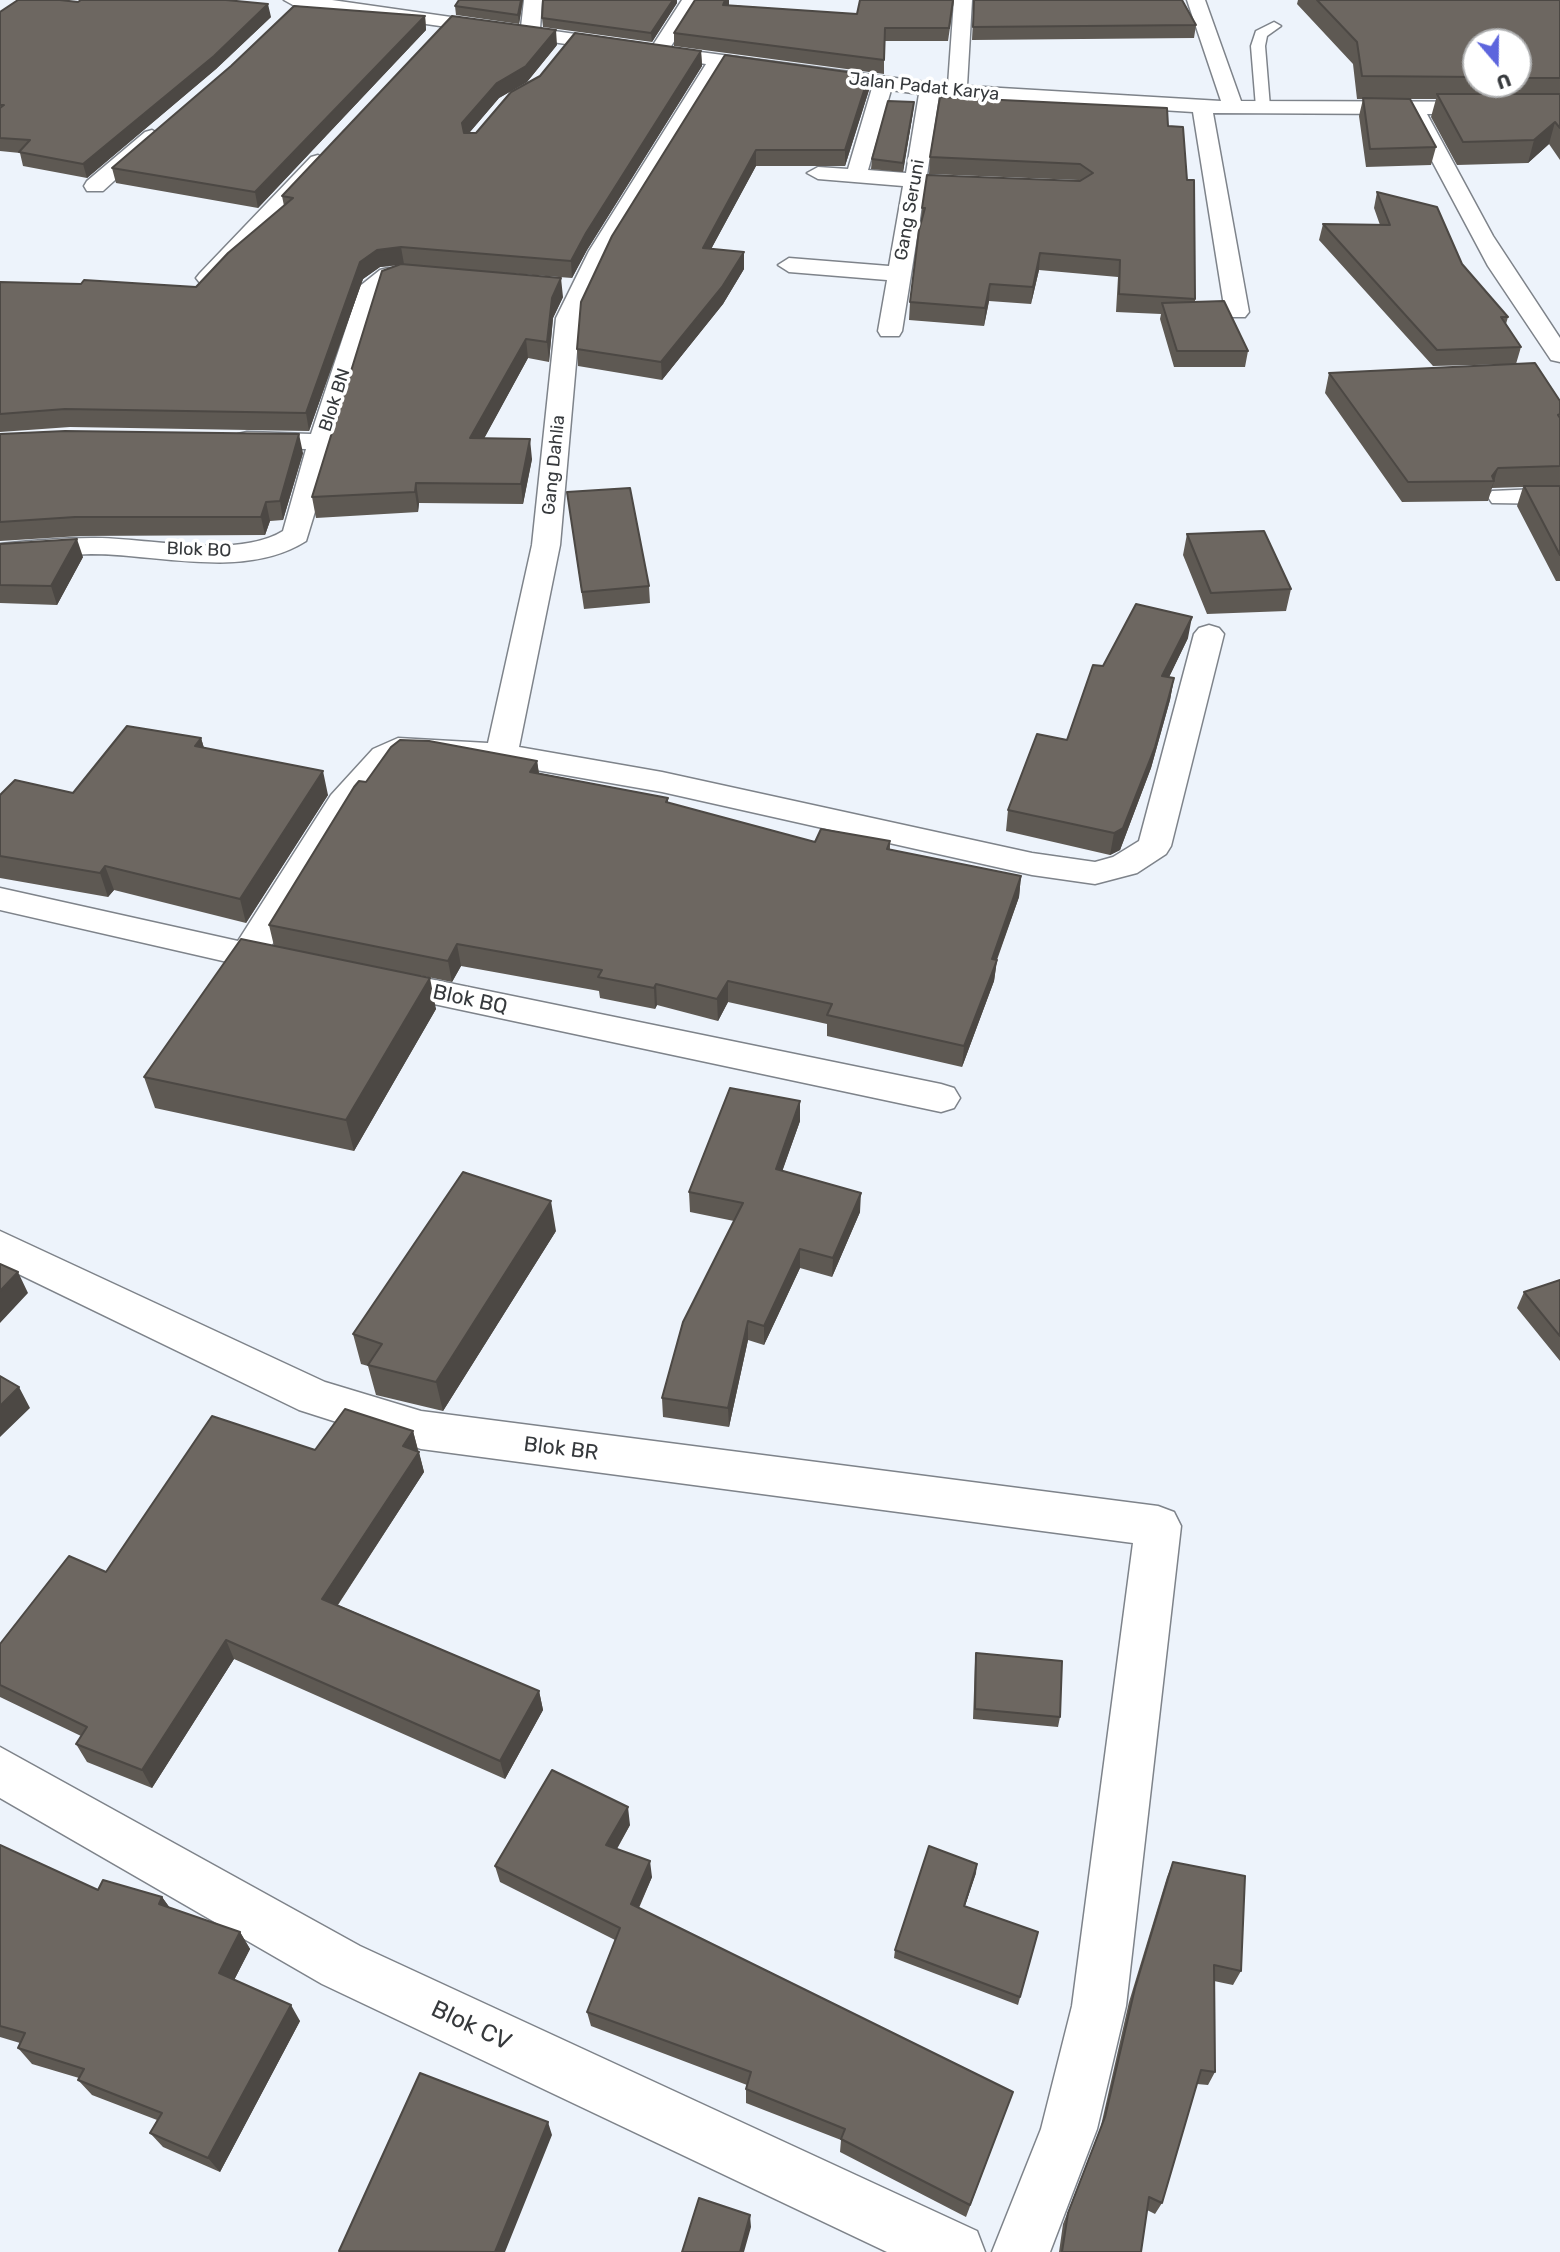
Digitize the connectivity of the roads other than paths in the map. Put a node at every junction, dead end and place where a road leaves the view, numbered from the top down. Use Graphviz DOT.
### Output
graph roads {
  1 [pos="533,0"];
  2 [pos="691,0"];
  3 [pos="963,0"];
  4 [pos="1196,0"];
  5 [pos="297,1"];
  6 [pos="283,20"];
  7 [pos="448,22"];
  8 [pos="1274,26"];
  9 [pos="530,34"];
  10 [pos="429,42"];
  11 [pos="658,52"];
  12 [pos="717,62"];
  13 [pos="883,84"];
  14 [pos="930,90"];
  15 [pos="957,92"];
  16 [pos="1202,107"];
  17 [pos="1233,107"];
  18 [pos="1263,107"];
  19 [pos="1560,108"];
  20 [pos="1415,109"];
  21 [pos="163,126"];
  22 [pos="333,144"];
  23 [pos="818,173"];
  24 [pos="856,176"];
  25 [pos="915,182"];
  26 [pos="996,186"];
  27 [pos="96,187"];
  28 [pos="789,265"];
  29 [pos="898,274"];
  30 [pos="459,278"];
  31 [pos="555,286"];
  32 [pos="582,289"];
  33 [pos="190,297"];
  34 [pos="1237,312"];
  35 [pos="890,331"];
  36 [pos="1555,367"];
  37 [pos="223,440"];
  38 [pos="321,442"];
  39 [pos="1560,496"];
  40 [pos="1502,497"];
  41 [pos="0,552"];
  42 [pos="1209,634"];
  43 [pos="502,754"];
  44 [pos="0,899"];
  45 [pos="247,955"];
  46 [pos="301,965"];
  47 [pos="355,976"];
  48 [pos="941,1098"];
  49 [pos="0,1247"];
  50 [pos="0,1771"];
  51 [pos="956,2252"];
  52 [pos="1021,2252"];
  1 -- 9 [label="street"];
  2 -- 11 [label="street"];
  3 -- 15 [label="street"];
  4 -- 17 [label="street"];
  5 -- 6 [label="street"];
  5 -- 7 [label="street, Jalan Padat Karya"];
  7 -- 9 [label="street, Jalan Padat Karya"];
  7 -- 10 [label="street"];
  8 -- 18 [label="lane"];
  9 -- 11 [label="street, Jalan Padat Karya"];
  11 -- 12 [label="street, Jalan Padat Karya"];
  12 -- 13 [label="street, Jalan Padat Karya"];
  12 -- 32 [label="street, Gang Dahlia"];
  13 -- 14 [label="street, Jalan Padat Karya"];
  13 -- 24 [label="street"];
  14 -- 15 [label="street, Jalan Padat Karya"];
  14 -- 25 [label="street, Gang Seruni"];
  15 -- 16 [label="street, Jalan Padat Karya"];
  16 -- 17 [label="street, Jalan Padat Karya"];
  16 -- 34 [label="street"];
  17 -- 18 [label="street, Jalan Padat Karya"];
  18 -- 20 [label="street, Jalan Padat Karya"];
  19 -- 20 [label="street, Jalan Padat Karya"];
  20 -- 36 [label="street"];
  21 -- 27 [label="street"];
  22 -- 33 [label="street"];
  23 -- 24 [label="street"];
  24 -- 25 [label="street"];
  25 -- 26 [label="street"];
  25 -- 29 [label="street, Gang Seruni"];
  28 -- 29 [label="street"];
  29 -- 35 [label="street, Gang Seruni"];
  30 -- 38 [label="street, Blok BN"];
  31 -- 32 [label="street"];
  32 -- 43 [label="street, Gang Dahlia"];
  37 -- 38 [label="street, Blok BN"];
  38 -- 41 [label="street, Blok BO"];
  39 -- 40 [label="street"];
  42 -- 43 [label="street"];
  43 -- 45 [label="street"];
  44 -- 45 [label="street"];
  45 -- 46 [label="street"];
  47 -- 48 [label="street, Blok BQ"];
  49 -- 52 [label="street, Blok BR"];
  50 -- 51 [label="street, Blok CV"];
}
